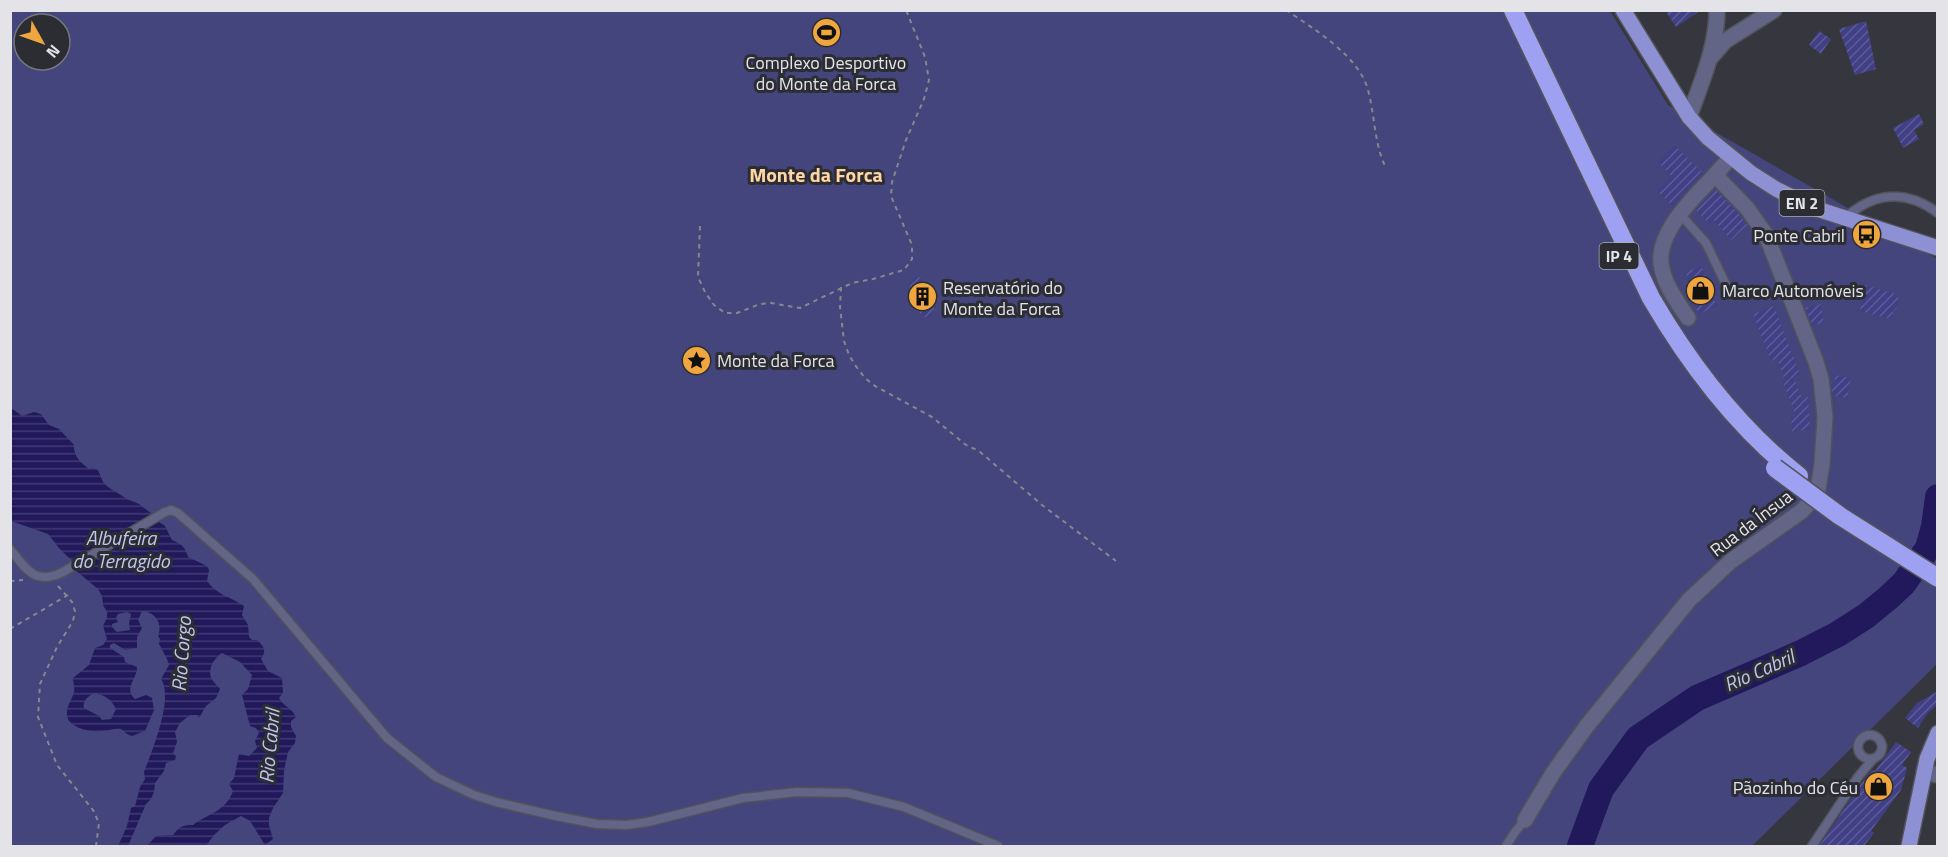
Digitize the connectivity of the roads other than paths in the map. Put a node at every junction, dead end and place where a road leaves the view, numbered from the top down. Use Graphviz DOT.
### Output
graph roads {
  1 [pos="1501,10"];
  2 [pos="1515,10"];
  3 [pos="1623,10"];
  4 [pos="1717,10"];
  5 [pos="1774,10"];
  6 [pos="1709,59"];
  7 [pos="1689,117"];
  8 [pos="1731,157"];
  9 [pos="1715,175"];
  10 [pos="1938,213"];
  11 [pos="1680,214"];
  12 [pos="1845,218"];
  13 [pos="1938,248"];
  14 [pos="1731,295"];
  15 [pos="1688,318"];
  16 [pos="1778,465"];
  17 [pos="10,549"];
  18 [pos="1938,567"];
  19 [pos="1938,578"];
  20 [pos="1938,734"];
  21 [pos="1859,753"];
  22 [pos="1873,759"];
  23 [pos="1931,774"];
  24 [pos="1858,777"];
  25 [pos="1525,820"];
  26 [pos="998,846"];
  27 [pos="1506,846"];
  28 [pos="1513,846"];
  29 [pos="1812,846"];
  30 [pos="1909,846"];
  1 -- 16 [label="highway, IP 4"];
  2 -- 16 [label="highway, IP 4"];
  3 -- 7 [label="main road, EN 2"];
  4 -- 6 [label="street"];
  5 -- 6 [label="street"];
  6 -- 7 [label="street"];
  7 -- 8 [label="main road, EN 2"];
  8 -- 9 [label="street"];
  8 -- 12 [label="main road, EN 2"];
  9 -- 11 [label="street"];
  9 -- 25 [label="street, Rua da Ínsua"];
  10 -- 12 [label="lane"];
  11 -- 14 [label="lane"];
  11 -- 15 [label="street"];
  12 -- 13 [label="main road, EN 2"];
  16 -- 18 [label="highway"];
  16 -- 19 [label="highway, IP 4, bridge"];
  17 -- 26 [label="lane"];
  20 -- 23 [label="main road"];
  21 -- 22 [label="lane"];
  21 -- 22 [label="lane"];
  21 -- 24 [label="lane"];
  22 -- 24 [label="lane"];
  23 -- 30 [label="main road"];
  24 -- 29 [label="lane"];
  25 -- 27 [label="lane"];
  25 -- 28 [label="lane"];
}
